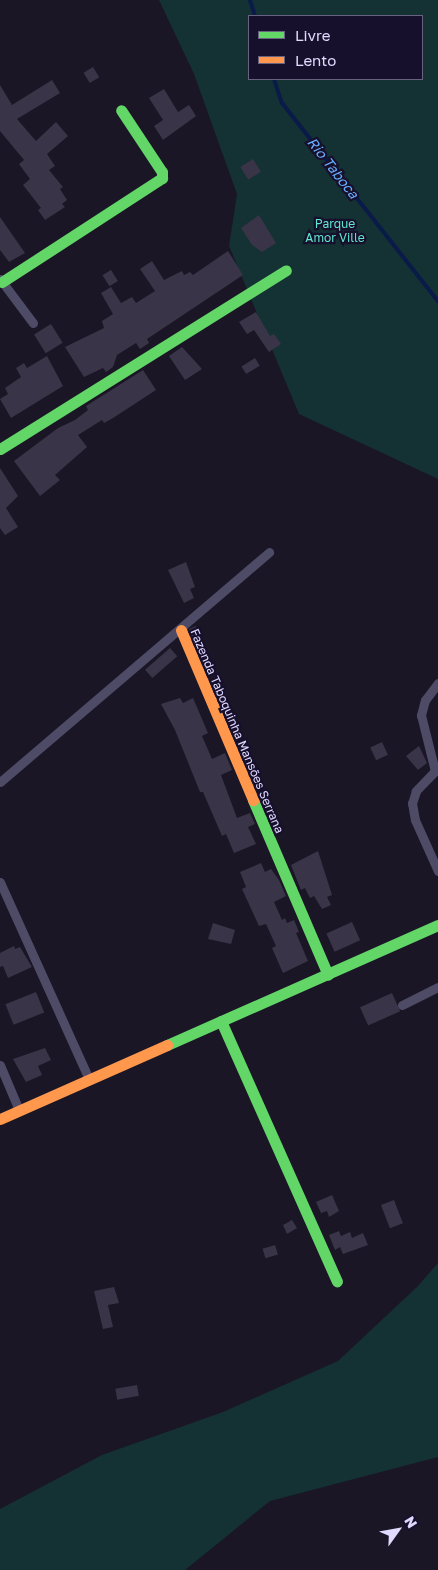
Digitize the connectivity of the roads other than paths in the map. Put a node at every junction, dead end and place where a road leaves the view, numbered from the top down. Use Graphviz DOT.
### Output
graph roads {
  1 [pos="120,110"];
  2 [pos="286,270"];
  3 [pos="1,281"];
  4 [pos="33,323"];
  5 [pos="0,449"];
  6 [pos="269,552"];
  7 [pos="181,630"];
  8 [pos="438,684"];
  9 [pos="0,782"];
  10 [pos="438,871"];
  11 [pos="0,882"];
  12 [pos="438,925"];
  13 [pos="328,975"];
  14 [pos="438,987"];
  15 [pos="402,1005"];
  16 [pos="221,1021"];
  17 [pos="0,1065"];
  18 [pos="89,1079"];
  19 [pos="19,1110"];
  20 [pos="0,1119"];
  21 [pos="337,1281"];
  1 -- 3 [label="street"];
  2 -- 5 [label="street"];
  3 -- 4 [label="street"];
  6 -- 7 [label="street"];
  7 -- 9 [label="street, Fazenda Taboquinha Mansões Serrana"];
  7 -- 13 [label="street, Fazenda Taboquinha Mansões Serrana"];
  8 -- 10 [label="street"];
  11 -- 18 [label="street"];
  12 -- 13 [label="street"];
  13 -- 16 [label="street"];
  14 -- 15 [label="street"];
  16 -- 18 [label="street"];
  16 -- 21 [label="street"];
  17 -- 19 [label="street"];
  18 -- 19 [label="street"];
  19 -- 20 [label="street"];
}
